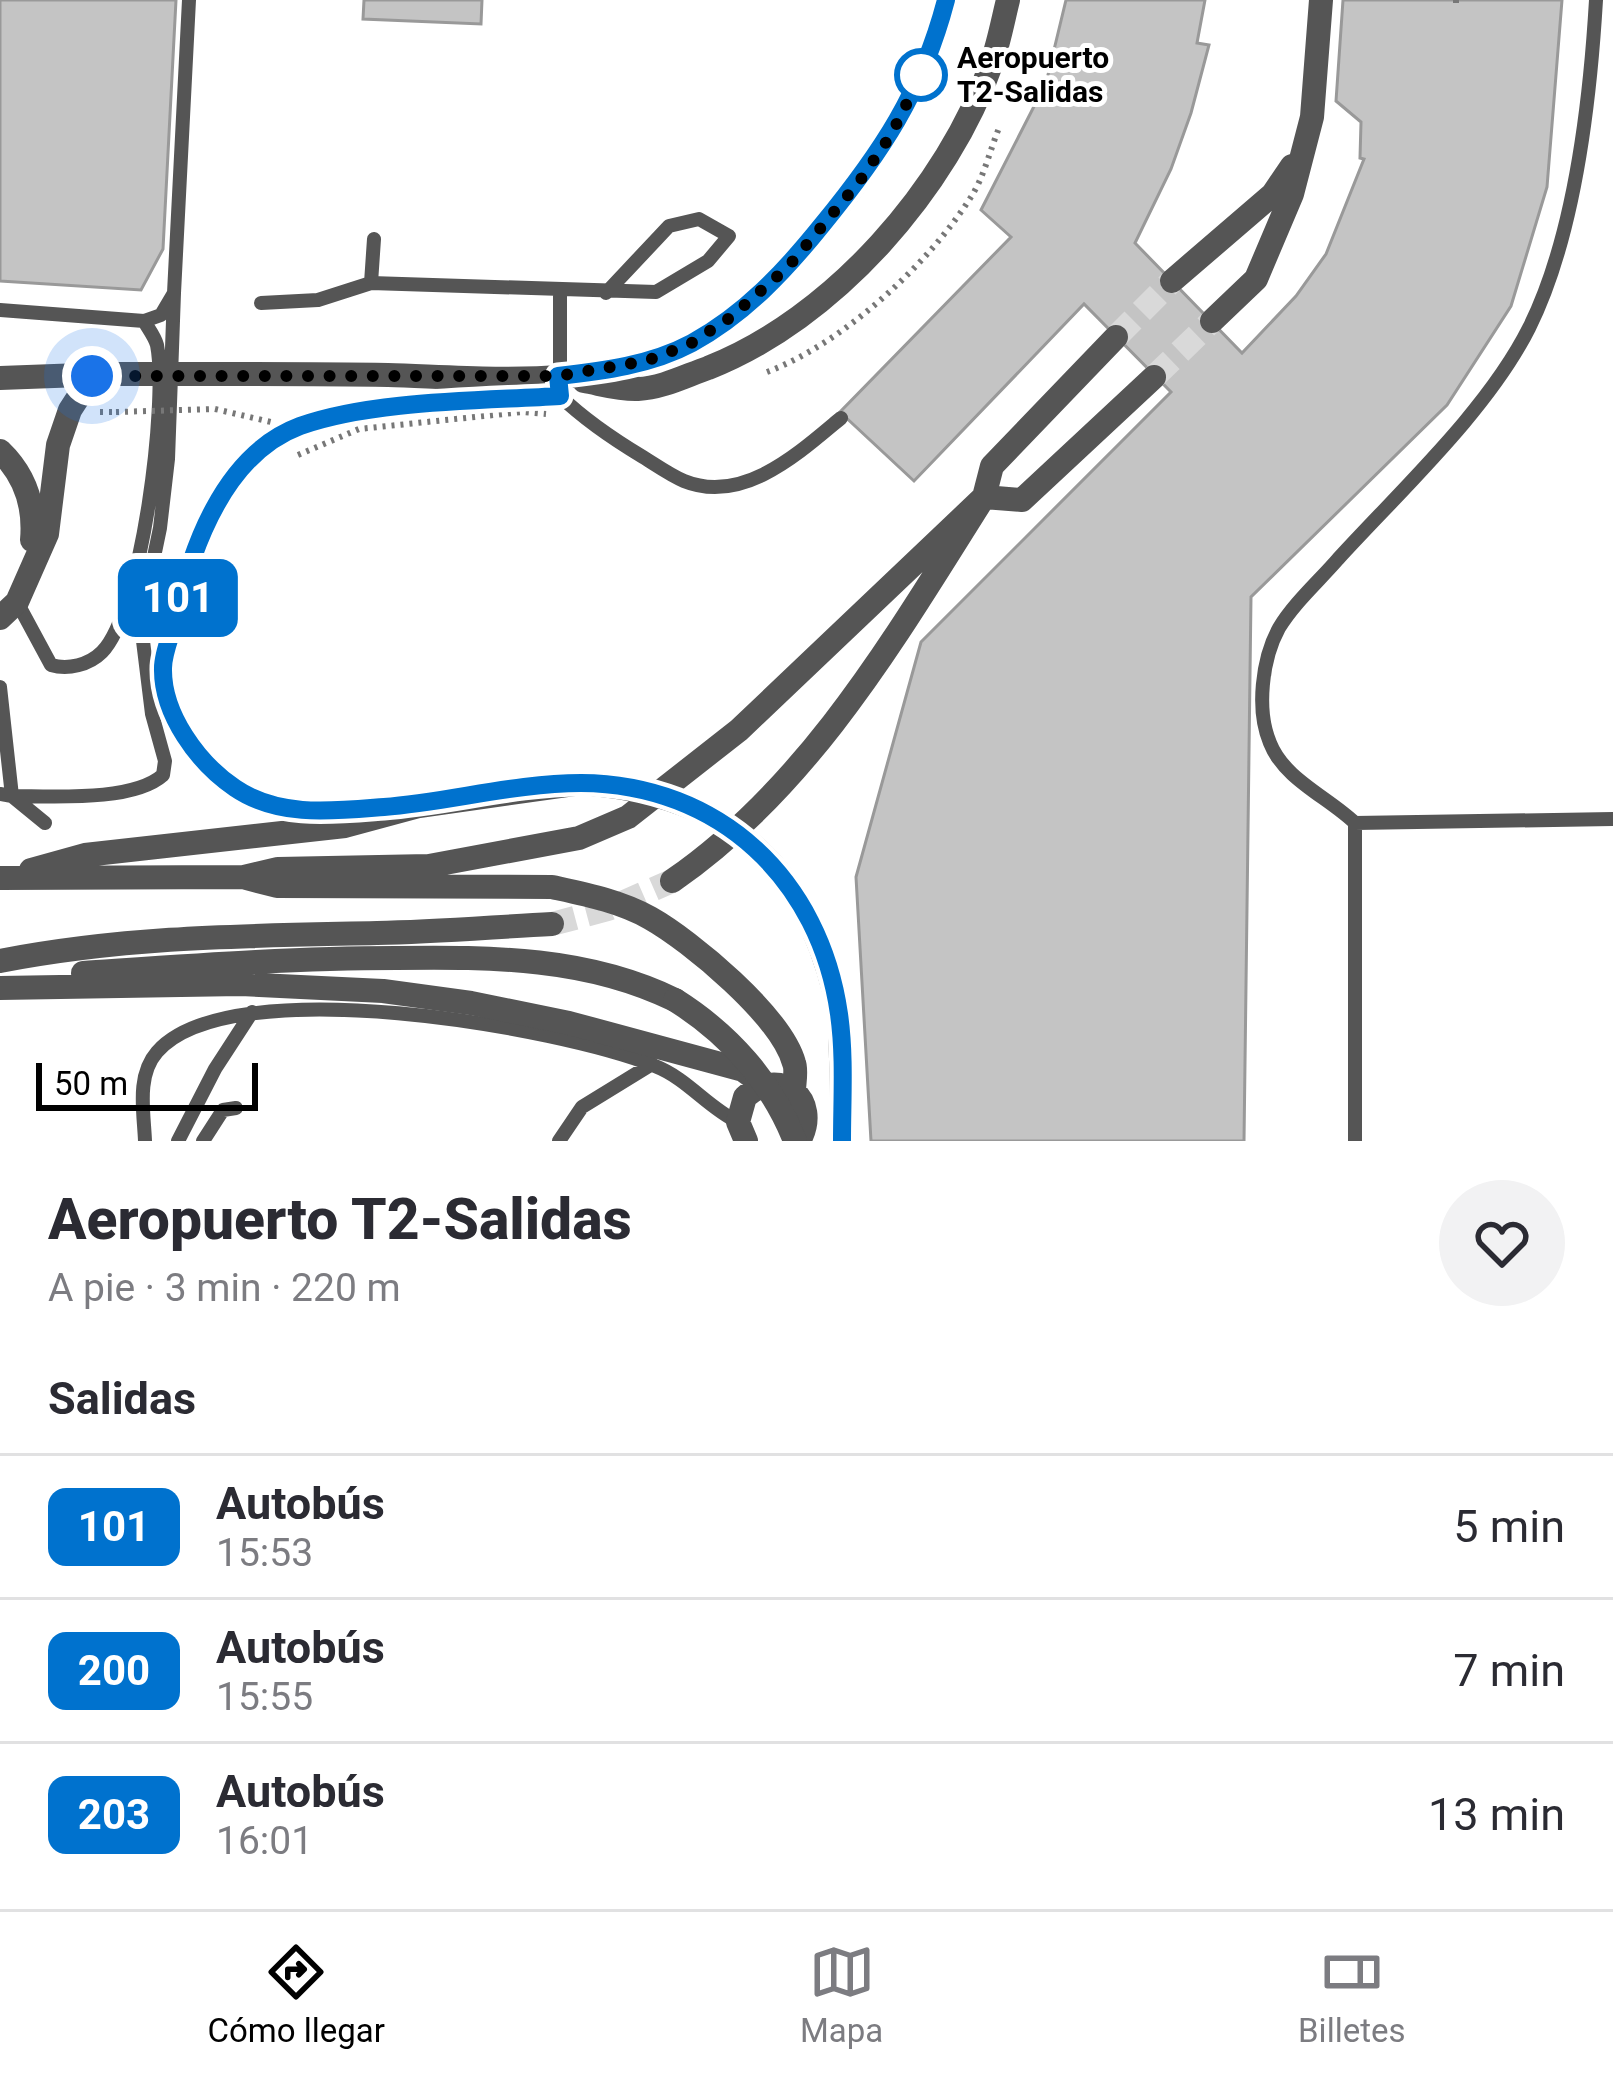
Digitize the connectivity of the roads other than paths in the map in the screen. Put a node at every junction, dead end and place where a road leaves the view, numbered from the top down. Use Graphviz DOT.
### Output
graph roads {
  1 [pos="189,0"];
  2 [pos="946,0"];
  3 [pos="1008,0"];
  4 [pos="1321,0"];
  5 [pos="1596,0"];
  6 [pos="1300,154"];
  7 [pos="374,239"];
  8 [pos="1172,281"];
  9 [pos="371,283"];
  10 [pos="560,292"];
  11 [pos="174,293"];
  12 [pos="606,293"];
  13 [pos="262,303"];
  14 [pos="0,310"];
  15 [pos="143,321"];
  16 [pos="1212,321"];
  17 [pos="1116,337"];
  18 [pos="100,375"];
  19 [pos="558,376"];
  20 [pos="1154,377"];
  21 [pos="0,378"];
  22 [pos="841,418"];
  23 [pos="0,451"];
  24 [pos="984,497"];
  25 [pos="29,569"];
  26 [pos="8,610"];
  27 [pos="0,687"];
  28 [pos="6,795"];
  29 [pos="1613,819"];
  30 [pos="1355,823"];
  31 [pos="45,824"];
  32 [pos="0,878"];
  33 [pos="244,878"];
  34 [pos="672,881"];
  35 [pos="552,924"];
  36 [pos="0,961"];
  37 [pos="40,985"];
  38 [pos="0,988"];
  39 [pos="253,1012"];
  40 [pos="652,1064"];
  41 [pos="763,1085"];
  42 [pos="794,1091"];
  43 [pos="236,1108"];
  44 [pos="742,1131"];
  45 [pos="146,1141"];
  46 [pos="178,1141"];
  47 [pos="203,1141"];
  48 [pos="559,1141"];
  49 [pos="797,1141"];
  50 [pos="842,1141"];
  51 [pos="1355,1141"];
  1 -- 11 [label="lane"];
  2 -- 19 [label="street"];
  3 -- 19 [label="street"];
  4 -- 6 [label="street"];
  5 -- 30 [label="lane"];
  6 -- 8 [label="street"];
  6 -- 16 [label="street"];
  7 -- 9 [label="lane"];
  9 -- 10 [label="lane"];
  9 -- 13 [label="lane"];
  10 -- 12 [label="lane"];
  10 -- 19 [label="lane"];
  11 -- 15 [label="lane"];
  11 -- 28 [label="lane"];
  12 -- 12 [label="lane"];
  14 -- 15 [label="lane"];
  15 -- 26 [label="lane"];
  17 -- 24 [label="street"];
  18 -- 19 [label="street, bridge"];
  18 -- 21 [label="street"];
  18 -- 25 [label="street"];
  19 -- 22 [label="lane"];
  20 -- 24 [label="street"];
  23 -- 25 [label="street"];
  24 -- 33 [label="street"];
  24 -- 34 [label="street"];
  25 -- 26 [label="street"];
  27 -- 28 [label="lane"];
  28 -- 31 [label="lane"];
  29 -- 30 [label="lane"];
  30 -- 51 [label="lane"];
  32 -- 33 [label="street"];
  32 -- 50 [label="street, bridge"];
  33 -- 42 [label="street"];
  35 -- 36 [label="street"];
  37 -- 38 [label="street"];
  37 -- 41 [label="street"];
  37 -- 49 [label="street, bridge"];
  39 -- 40 [label="lane"];
  39 -- 45 [label="lane"];
  39 -- 46 [label="lane"];
  40 -- 44 [label="lane"];
  40 -- 48 [label="lane"];
  41 -- 42 [label="street"];
  41 -- 44 [label="street"];
  42 -- 49 [label="street"];
  43 -- 47 [label="lane"];
}
